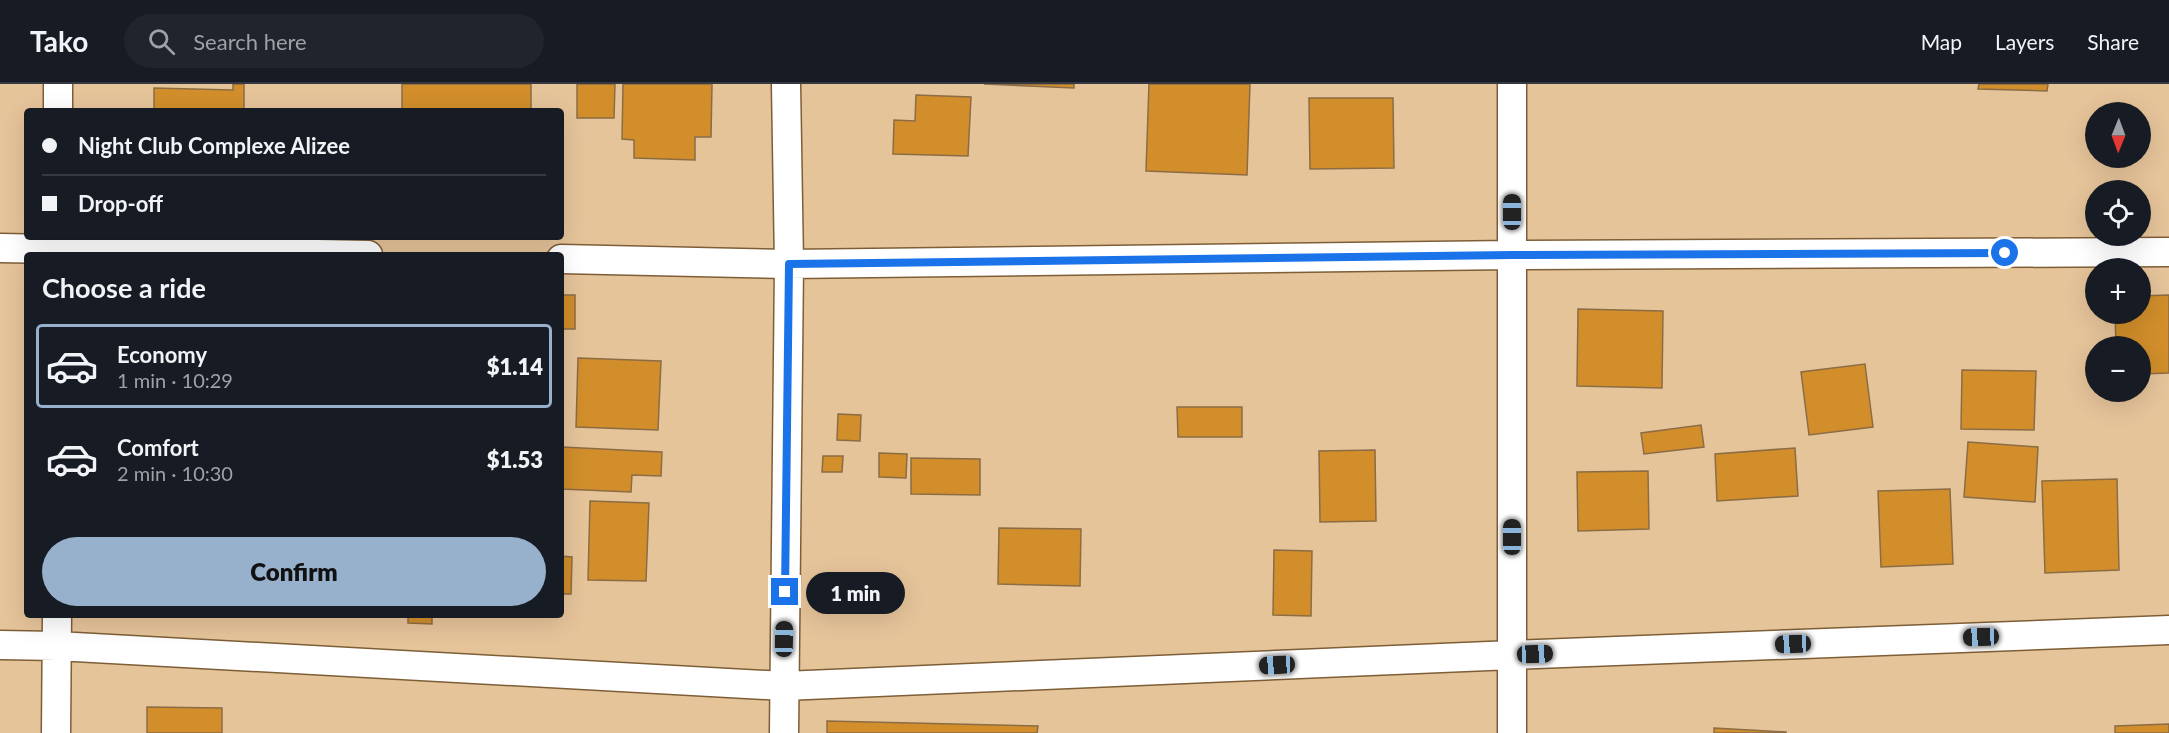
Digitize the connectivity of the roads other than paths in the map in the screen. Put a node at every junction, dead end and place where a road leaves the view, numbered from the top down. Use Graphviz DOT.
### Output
graph roads {
  1 [pos="58,84"];
  2 [pos="786,84"];
  3 [pos="1512,84"];
  4 [pos="58,108"];
  5 [pos="58,247"];
  6 [pos="0,248"];
  7 [pos="252,252"];
  8 [pos="2169,252"];
  9 [pos="1512,255"];
  10 [pos="564,259"];
  11 [pos="789,264"];
  12 [pos="57,618"];
  13 [pos="2169,630"];
  14 [pos="0,645"];
  15 [pos="57,646"];
  16 [pos="1512,655"];
  17 [pos="784,686"];
  18 [pos="57,733"];
  19 [pos="784,733"];
  20 [pos="1512,733"];
  1 -- 4 [label="street"];
  2 -- 11 [label="street"];
  3 -- 9 [label="street"];
  5 -- 6 [label="street"];
  5 -- 7 [label="street"];
  8 -- 9 [label="street"];
  9 -- 11 [label="street"];
  9 -- 16 [label="street"];
  10 -- 11 [label="street"];
  11 -- 17 [label="street"];
  12 -- 15 [label="street"];
  13 -- 16 [label="street"];
  14 -- 15 [label="street"];
  15 -- 17 [label="street"];
  15 -- 18 [label="street"];
  16 -- 17 [label="street"];
  16 -- 20 [label="street"];
  17 -- 19 [label="street"];
}
